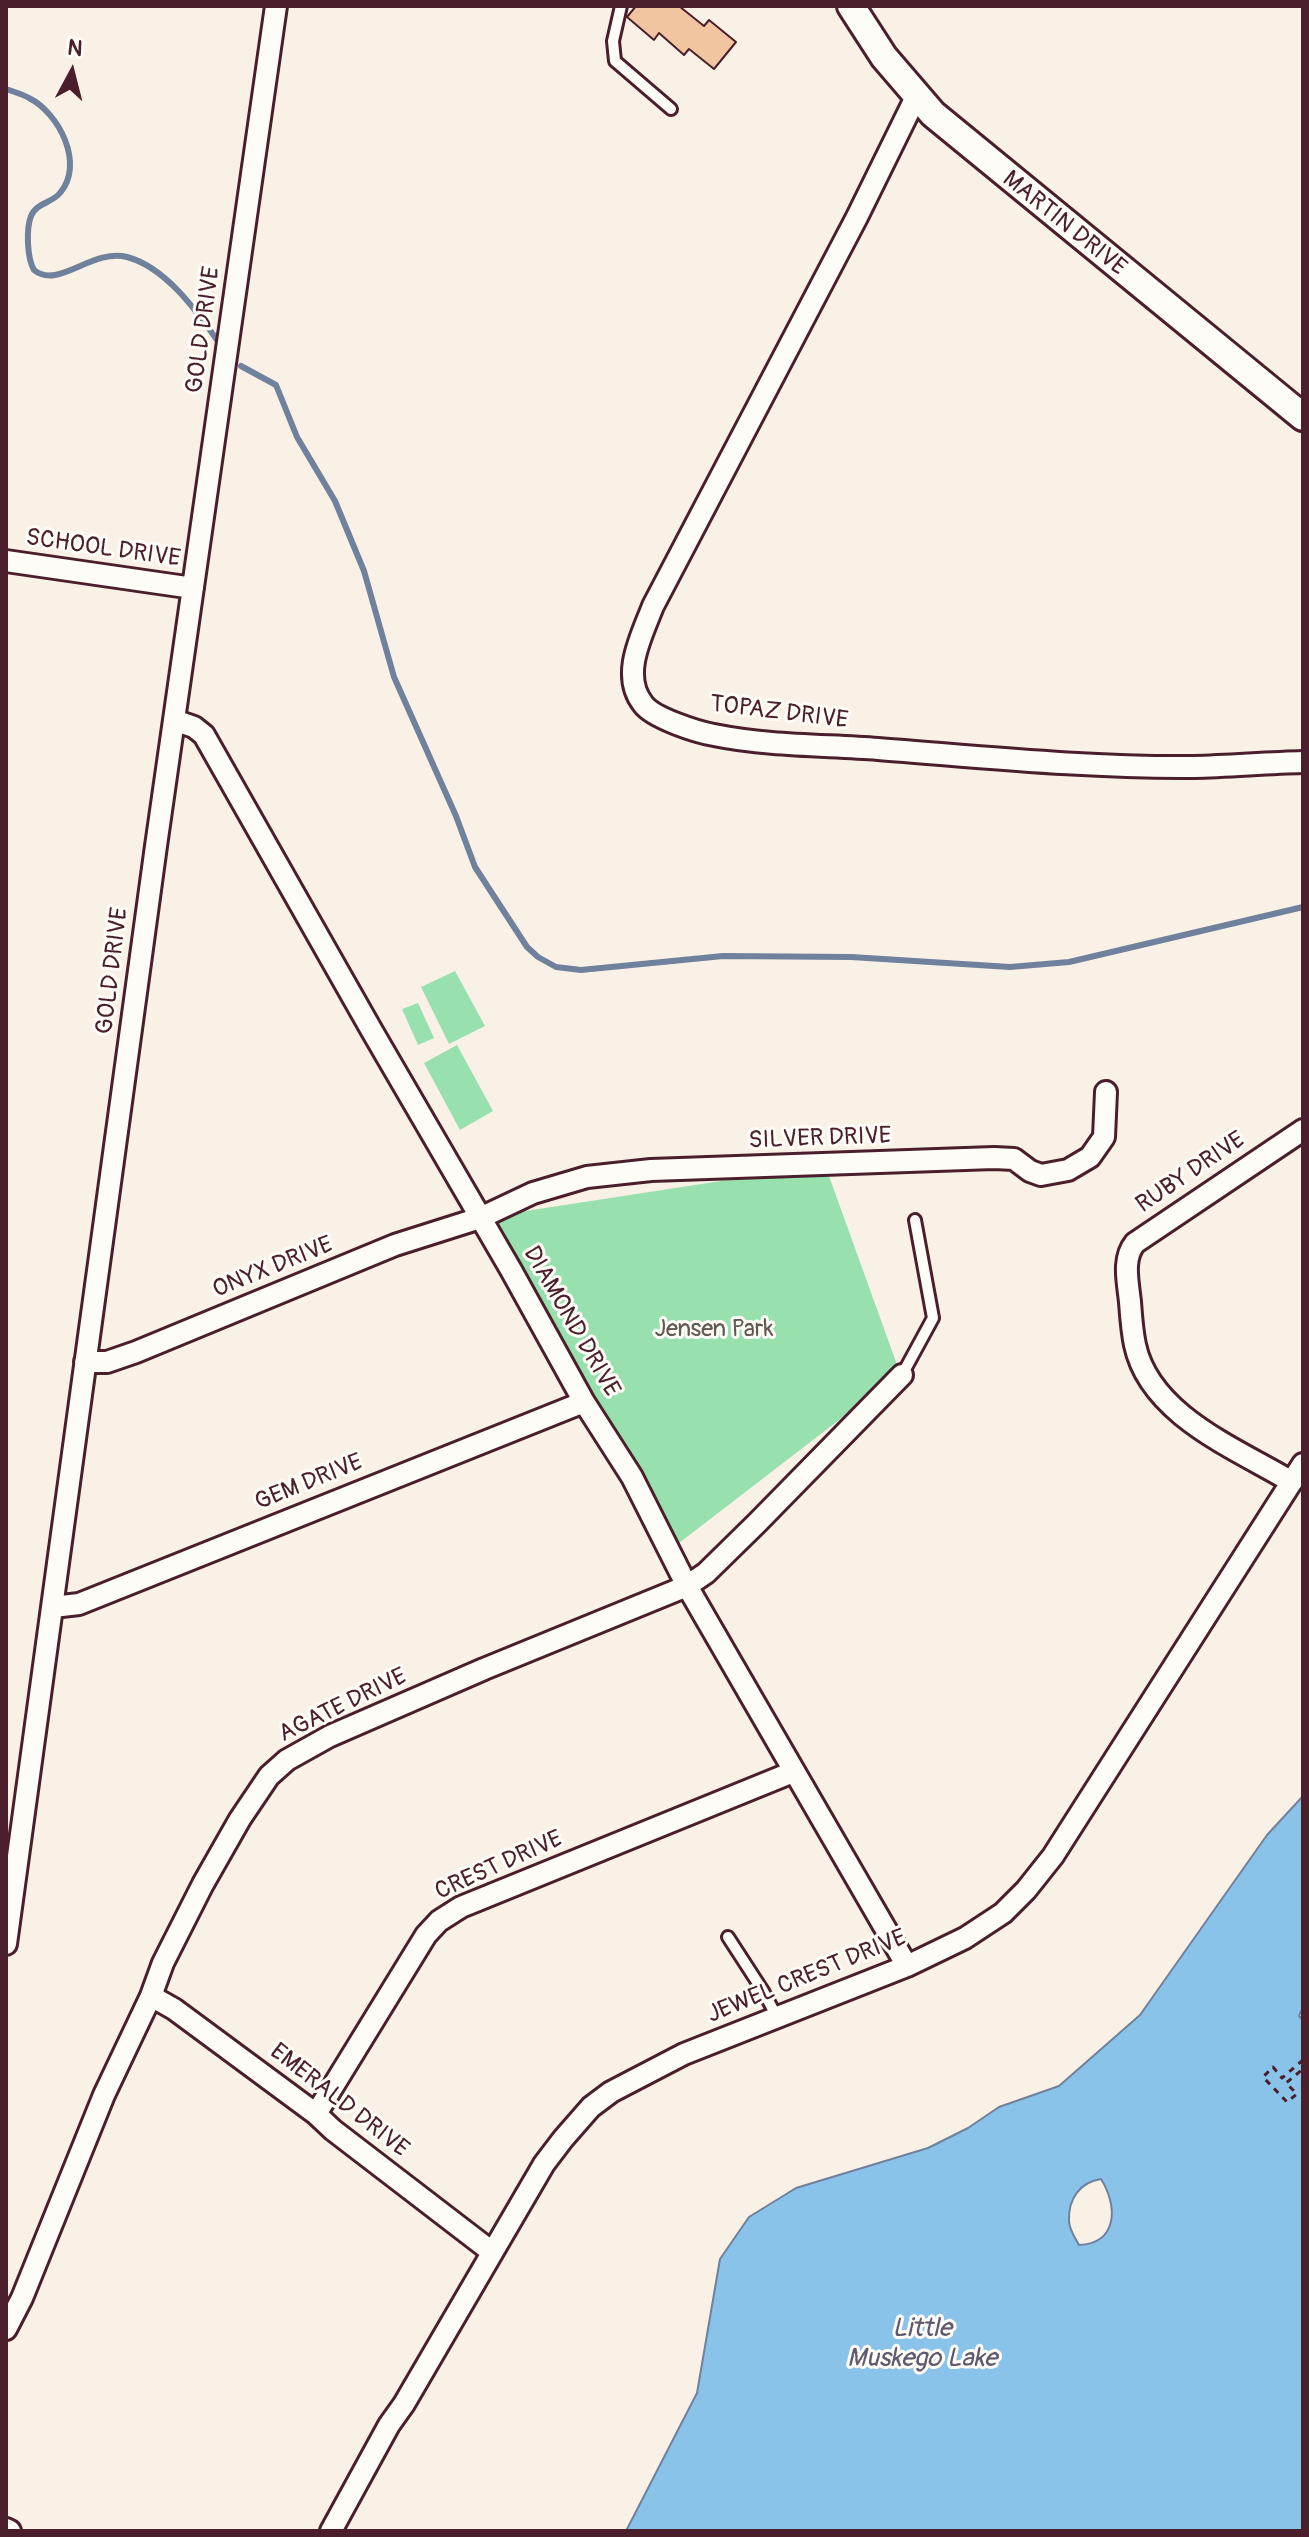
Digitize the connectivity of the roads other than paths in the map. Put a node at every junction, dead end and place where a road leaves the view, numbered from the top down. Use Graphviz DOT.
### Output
graph roads {
  1 [pos="276,6"];
  2 [pos="621,6"];
  3 [pos="851,6"];
  4 [pos="916,97"];
  5 [pos="671,109"];
  6 [pos="1303,417"];
  7 [pos="6,561"];
  8 [pos="193,588"];
  9 [pos="174,720"];
  10 [pos="1303,762"];
  11 [pos="1106,1092"];
  12 [pos="1303,1130"];
  13 [pos="480,1218"];
  14 [pos="915,1220"];
  15 [pos="85,1362"];
  16 [pos="902,1375"];
  17 [pos="584,1402"];
  18 [pos="1303,1464"];
  19 [pos="1292,1482"];
  20 [pos="687,1586"];
  21 [pos="53,1607"];
  22 [pos="793,1772"];
  23 [pos="728,1937"];
  24 [pos="6,1944"];
  25 [pos="907,1966"];
  26 [pos="151,1996"];
  27 [pos="777,2017"];
  28 [pos="316,2114"];
  29 [pos="492,2252"];
  30 [pos="6,2329"];
  31 [pos="331,2531"];
  1 -- 8 [label="street, GOLD DRIVE"];
  2 -- 5 [label="lane"];
  3 -- 4 [label="street, MARTIN DRIVE"];
  4 -- 6 [label="street, MARTIN DRIVE"];
  4 -- 10 [label="street, TOPAZ DRIVE"];
  7 -- 8 [label="street, SCHOOL DRIVE"];
  8 -- 9 [label="street, GOLD DRIVE"];
  9 -- 13 [label="street, DIAMOND DRIVE"];
  9 -- 15 [label="street, GOLD DRIVE"];
  11 -- 13 [label="street, SILVER DRIVE"];
  12 -- 19 [label="street, RUBY DRIVE"];
  13 -- 15 [label="street, ONYX DRIVE"];
  13 -- 17 [label="street, DIAMOND DRIVE"];
  14 -- 16 [label="lane"];
  15 -- 21 [label="street, GOLD DRIVE"];
  16 -- 20 [label="street, AGATE DRIVE"];
  17 -- 20 [label="street, DIAMOND DRIVE"];
  17 -- 21 [label="street, GEM DRIVE"];
  18 -- 19 [label="street, JEWEL CREST DRIVE"];
  19 -- 25 [label="street, JEWEL CREST DRIVE"];
  20 -- 22 [label="street, DIAMOND DRIVE"];
  20 -- 26 [label="street, AGATE DRIVE"];
  21 -- 24 [label="street, GOLD DRIVE"];
  22 -- 25 [label="street, DIAMOND DRIVE"];
  22 -- 28 [label="street, CREST DRIVE"];
  23 -- 27 [label="lane"];
  25 -- 27 [label="street, JEWEL CREST DRIVE"];
  26 -- 28 [label="street, EMERALD DRIVE"];
  26 -- 30 [label="street, AGATE DRIVE"];
  27 -- 29 [label="street, JEWEL CREST DRIVE"];
  28 -- 29 [label="street, EMERALD DRIVE"];
  29 -- 31 [label="street, JEWEL CREST DRIVE"];
}
